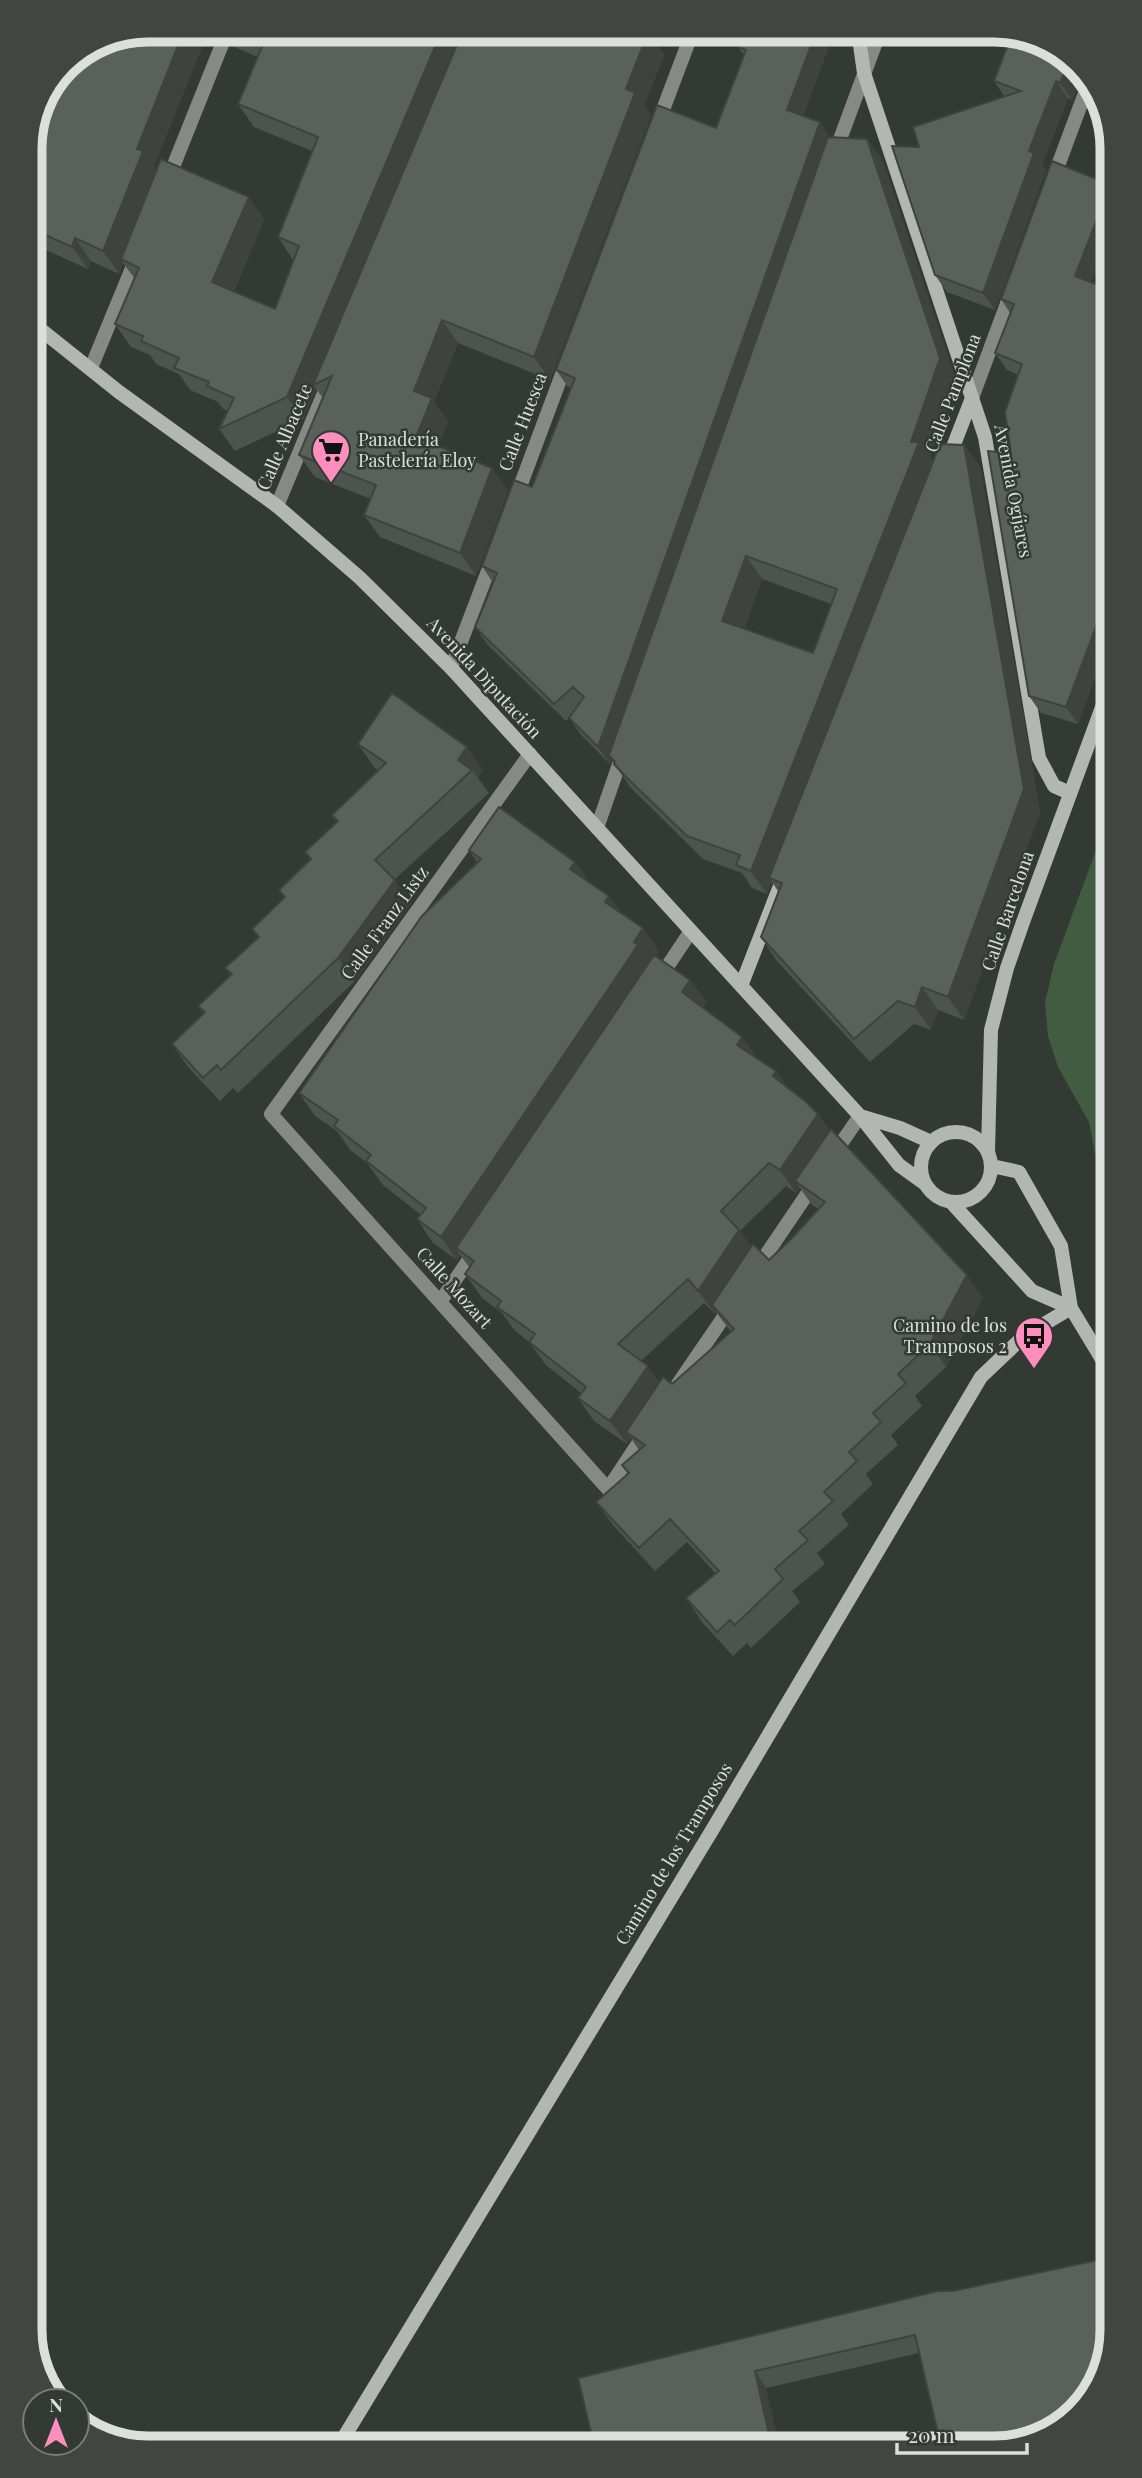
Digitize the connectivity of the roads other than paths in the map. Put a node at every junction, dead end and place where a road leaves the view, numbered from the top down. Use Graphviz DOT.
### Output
graph roads {
  1 [pos="223,42"];
  2 [pos="689,42"];
  3 [pos="859,42"];
  4 [pos="876,42"];
  5 [pos="864,73"];
  6 [pos="1085,94"];
  7 [pos="653,137"];
  8 [pos="832,164"];
  9 [pos="1049,189"];
  10 [pos="163,192"];
  11 [pos="142,242"];
  12 [pos="1016,281"];
  13 [pos="42,330"];
  14 [pos="574,344"];
  15 [pos="91,368"];
  16 [pos="334,369"];
  17 [pos="972,398"];
  18 [pos="942,475"];
  19 [pos="276,506"];
  20 [pos="510,513"];
  21 [pos="500,539"];
  22 [pos="451,668"];
  23 [pos="1100,712"];
  24 [pos="629,737"];
  25 [pos="530,754"];
  26 [pos="1070,793"];
  27 [pos="597,828"];
  28 [pos="791,858"];
  29 [pos="691,931"];
  30 [pos="741,986"];
  31 [pos="652,989"];
  32 [pos="271,1114"];
  33 [pos="860,1116"];
  34 [pos="931,1142"];
  35 [pos="990,1159"];
  36 [pos="924,1183"];
  37 [pos="951,1202"];
  38 [pos="487,1232"];
  39 [pos="440,1302"];
  40 [pos="1071,1308"];
  41 [pos="1100,1355"];
  42 [pos="669,1398"];
  43 [pos="653,1421"];
  44 [pos="345,2436"];
  1 -- 10 [label="street"];
  2 -- 7 [label="street"];
  3 -- 5 [label="street, Avenida Ogíjares"];
  4 -- 5 [label="street"];
  5 -- 8 [label="street"];
  5 -- 17 [label="street, Avenida Ogíjares"];
  6 -- 9 [label="street"];
  11 -- 15 [label="street"];
  12 -- 17 [label="street, Calle Pamplona"];
  13 -- 15 [label="street, Avenida Diputación"];
  14 -- 20 [label="street, Calle Huesca"];
  15 -- 19 [label="street, Avenida Diputación"];
  16 -- 19 [label="street, Calle Albacete"];
  17 -- 18 [label="street, Calle Pamplona"];
  17 -- 26 [label="street, Avenida Ogíjares"];
  19 -- 22 [label="street, Avenida Diputación"];
  21 -- 22 [label="street"];
  22 -- 25 [label="street, Avenida Diputación"];
  23 -- 26 [label="street, Calle Barcelona"];
  24 -- 27 [label="street"];
  25 -- 27 [label="street, Avenida Diputación"];
  25 -- 32 [label="street, Calle Franz Listz"];
  26 -- 35 [label="street, Calle Barcelona"];
  27 -- 29 [label="street, Avenida Diputación"];
  28 -- 30 [label="street"];
  29 -- 30 [label="street, Avenida Diputación"];
  29 -- 31 [label="street"];
  30 -- 33 [label="street, Avenida Diputación"];
  32 -- 39 [label="street, Calle Mozart"];
  33 -- 34 [label="street"];
  33 -- 36 [label="street, Avenida Diputación"];
  33 -- 42 [label="street"];
  34 -- 35 [label="street"];
  34 -- 36 [label="street"];
  35 -- 37 [label="street"];
  35 -- 40 [label="street"];
  36 -- 37 [label="street"];
  37 -- 40 [label="street"];
  38 -- 39 [label="street"];
  39 -- 43 [label="street, Calle Mozart"];
  40 -- 41 [label="street"];
  40 -- 44 [label="street, Camino de los Tramposos"];
}
